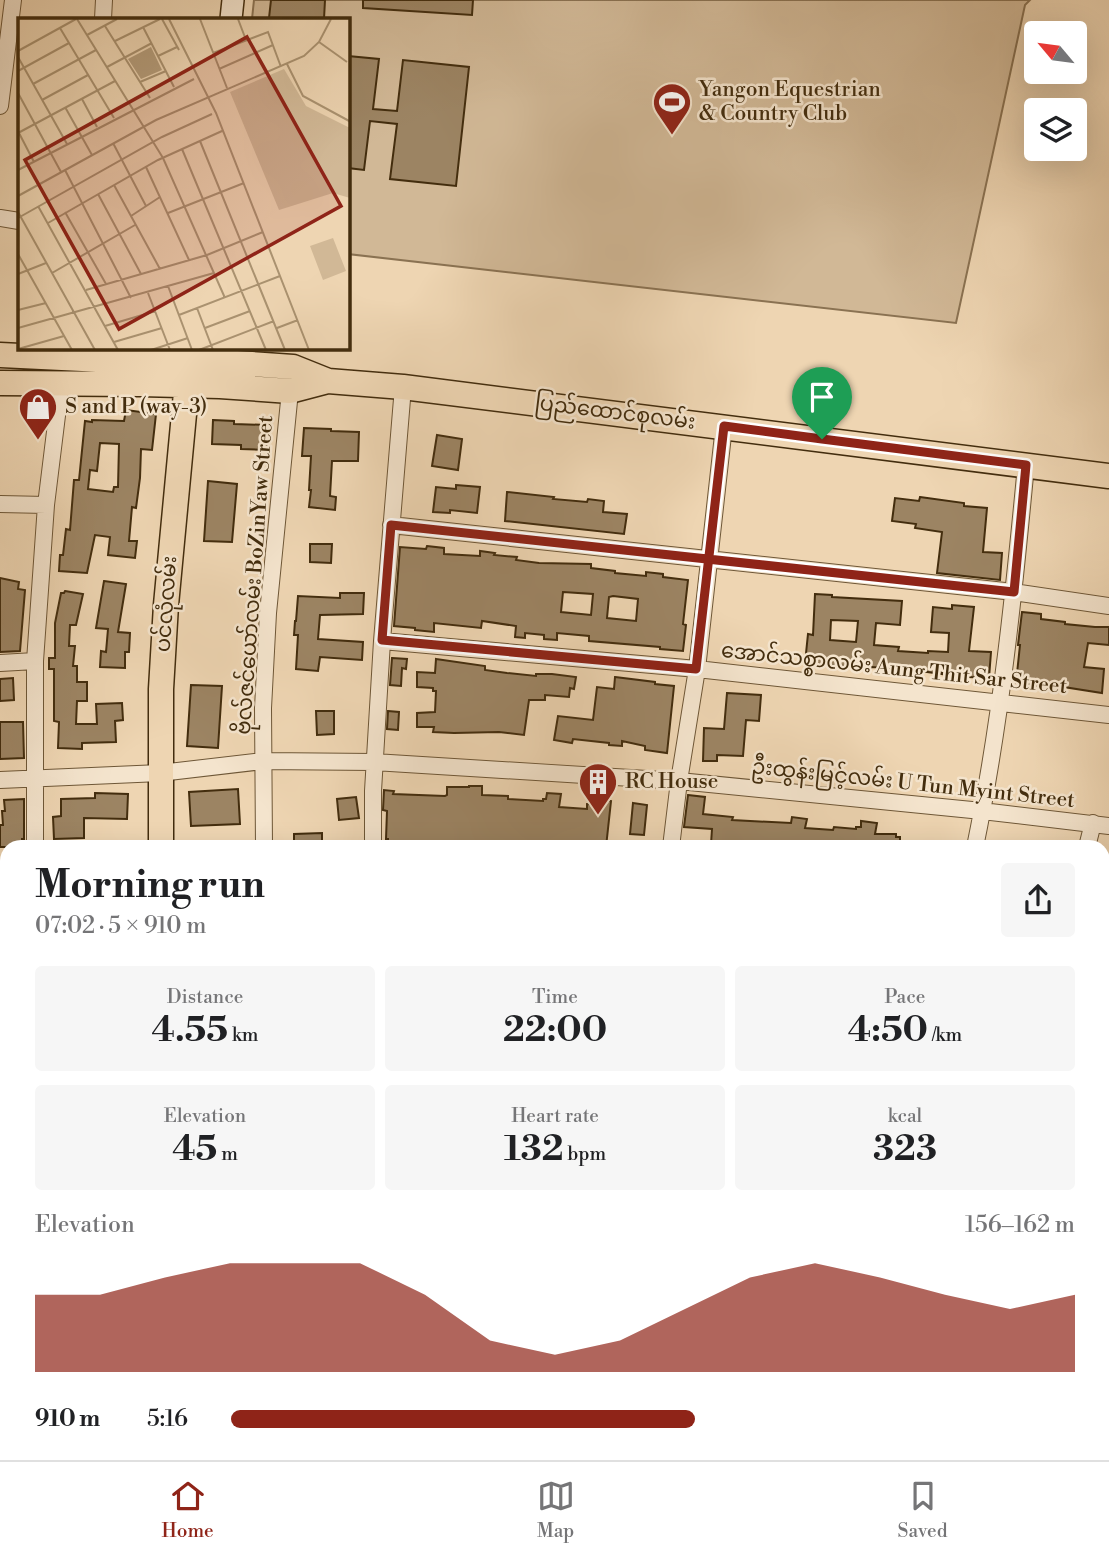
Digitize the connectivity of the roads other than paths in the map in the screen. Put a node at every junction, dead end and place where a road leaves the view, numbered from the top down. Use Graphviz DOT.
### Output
graph roads {
  1 [pos="104,0"];
  2 [pos="233,0"];
  3 [pos="8,8"];
  4 [pos="103,18"];
  5 [pos="231,18"];
  6 [pos="0,106"];
  7 [pos="0,218"];
  8 [pos="18,221"];
  9 [pos="164,350"];
  10 [pos="0,355"];
  11 [pos="206,361"];
  12 [pos="142,373"];
  13 [pos="328,381"];
  14 [pos="0,383"];
  15 [pos="61,383"];
  16 [pos="185,386"];
  17 [pos="403,387"];
  18 [pos="290,391"];
  19 [pos="724,426"];
  20 [pos="182,428"];
  21 [pos="1026,465"];
  22 [pos="1109,476"];
  23 [pos="0,504"];
  24 [pos="46,505"];
  25 [pos="391,525"];
  26 [pos="710,560"];
  27 [pos="1014,592"];
  28 [pos="1109,606"];
  29 [pos="382,640"];
  30 [pos="35,661"];
  31 [pos="0,663"];
  32 [pos="696,669"];
  33 [pos="999,702"];
  34 [pos="1109,715"];
  35 [pos="263,761"];
  36 [pos="374,762"];
  37 [pos="160,773"];
  38 [pos="34,778"];
  39 [pos="0,780"];
  40 [pos="679,781"];
  41 [pos="982,811"];
  42 [pos="1101,824"];
  43 [pos="35,840"];
  44 [pos="161,840"];
  45 [pos="264,840"];
  46 [pos="373,840"];
  47 [pos="672,840"];
  48 [pos="976,840"];
  49 [pos="1091,840"];
  1 -- 4 [label="street"];
  2 -- 5 [label="main road"];
  3 -- 6 [label="street"];
  7 -- 8 [label="street"];
  9 -- 12 [label="main road"];
  10 -- 12 [label="main road, ပြည်ထောင်စုလမ်း"];
  11 -- 12 [label="main road, ပြည်ထောင်စုလမ်း"];
  11 -- 13 [label="main road, ပြည်ထောင်စုလမ်း"];
  11 -- 16 [label="main road, ပြည်ထောင်စုလမ်း"];
  11 -- 16 [label="main road, ပင်လုံလမ်း"];
  11 -- 18 [label="main road, ပြည်ထောင်စုလမ်း"];
  11 -- 20 [label="main road"];
  12 -- 15 [label="main road, ပြည်ထောင်စုလမ်း"];
  12 -- 16 [label="main road, ပြည်ထောင်စုလမ်း"];
  12 -- 20 [label="main road"];
  13 -- 17 [label="main road, ပြည်ထောင်စုလမ်း"];
  13 -- 18 [label="main road, ပြည်ထောင်စုလမ်း"];
  14 -- 15 [label="main road, ပြည်ထောင်စုလမ်း"];
  15 -- 24 [label="street"];
  16 -- 20 [label="main road, ပင်လုံလမ်း"];
  17 -- 19 [label="main road, ပြည်ထောင်စုလမ်း"];
  17 -- 25 [label="street"];
  18 -- 35 [label="street, ဗိုလ်ဇင်ယော်လမ်း BoZinYaw Street"];
  19 -- 21 [label="main road, ပြည်ထောင်စုလမ်း"];
  19 -- 26 [label="street"];
  20 -- 37 [label="main road, ပင်လုံလမ်း"];
  21 -- 22 [label="main road, ပြည်ထောင်စုလမ်း"];
  21 -- 27 [label="street"];
  23 -- 24 [label="street"];
  24 -- 30 [label="street"];
  25 -- 26 [label="street"];
  25 -- 29 [label="street"];
  26 -- 27 [label="street"];
  26 -- 32 [label="street"];
  27 -- 28 [label="street"];
  27 -- 33 [label="street"];
  29 -- 32 [label="street, အောင်သစ္စာလမ်း Aung Thit Sar Street"];
  29 -- 36 [label="street"];
  30 -- 31 [label="street"];
  30 -- 38 [label="street"];
  32 -- 33 [label="street, အောင်သစ္စာလမ်း Aung Thit Sar Street"];
  32 -- 40 [label="street"];
  33 -- 34 [label="street, အောင်သစ္စာလမ်း Aung Thit Sar Street"];
  33 -- 41 [label="street"];
  35 -- 36 [label="street, ဦးထွန်းမြင့်လမ်း U Tun Myint Street"];
  35 -- 37 [label="street, ဦးထွန်းမြင့်လမ်း U Tun Myint Street"];
  35 -- 45 [label="street, ဗိုလ်ဇင်ယော်လမ်း BoZinYaw Street"];
  36 -- 40 [label="street, ဦးထွန်းမြင့်လမ်း U Tun Myint Street"];
  36 -- 46 [label="street"];
  37 -- 38 [label="street, ဦးထွန်းမြင့်လမ်း U Tun Myint Street"];
  37 -- 44 [label="main road, ပင်လုံလမ်း"];
  38 -- 39 [label="street, ဦးထွန်းမြင့်လမ်း U Tun Myint Street"];
  38 -- 43 [label="street"];
  40 -- 41 [label="street, ဦးထွန်းမြင့်လမ်း U Tun Myint Street"];
  40 -- 47 [label="street"];
  41 -- 42 [label="street, ဦးထွန်းမြင့်လမ်း U Tun Myint Street"];
  41 -- 48 [label="street"];
  42 -- 49 [label="street"];
}
